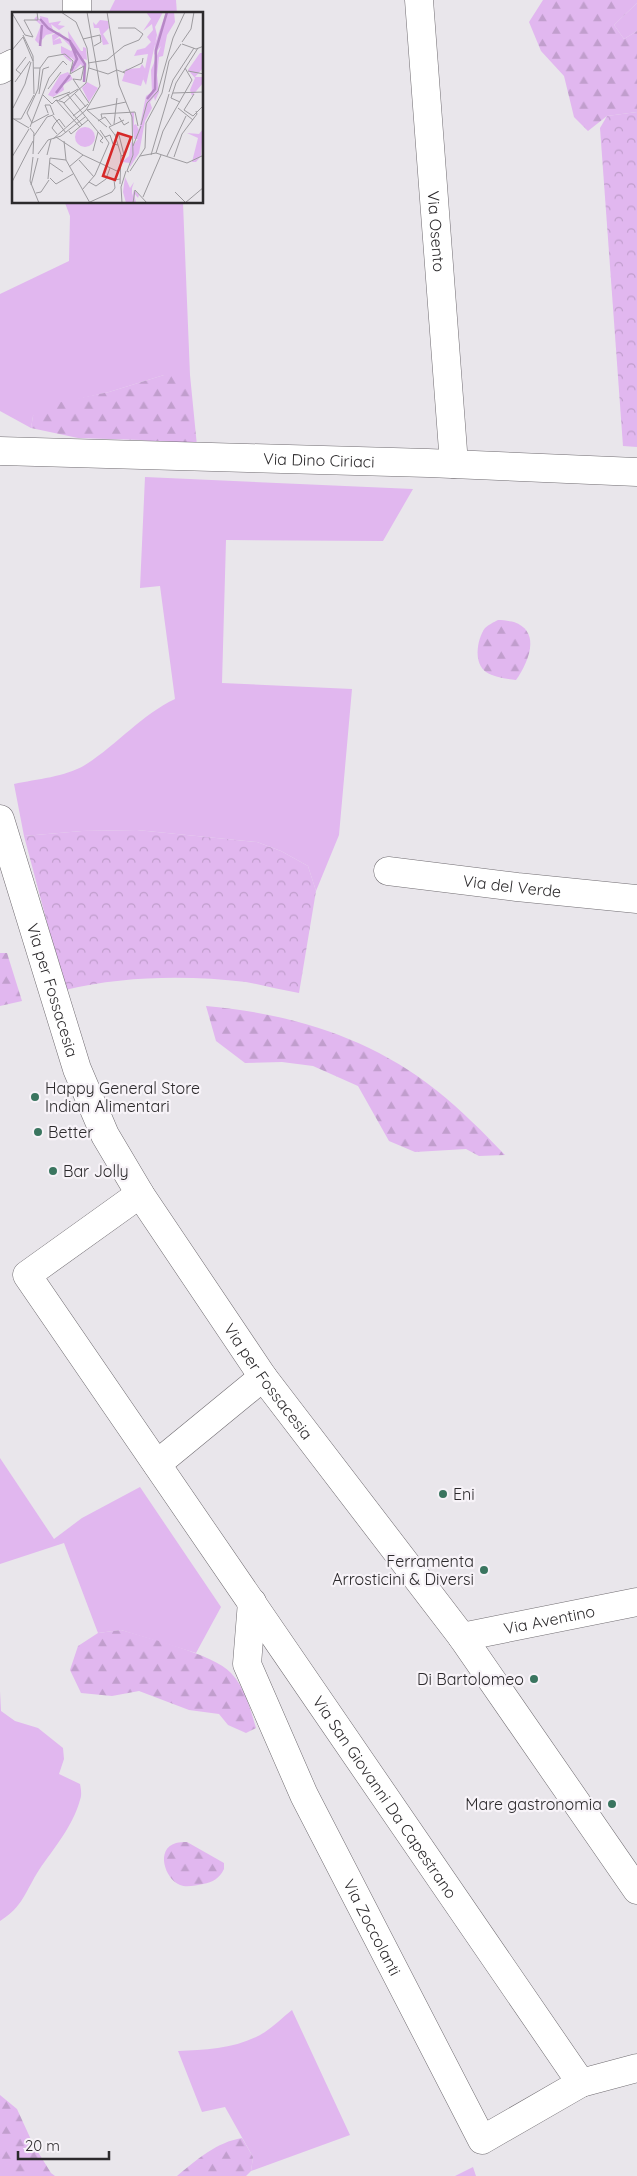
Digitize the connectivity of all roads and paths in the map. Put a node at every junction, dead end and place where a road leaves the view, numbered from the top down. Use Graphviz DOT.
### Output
graph roads {
  1 [pos="419,0"];
  2 [pos="12,64"];
  3 [pos="0,70"];
  4 [pos="0,451"];
  5 [pos="454,464"];
  6 [pos="637,472"];
  7 [pos="0,819"];
  8 [pos="388,871"];
  9 [pos="637,899"];
  10 [pos="140,1194"];
  11 [pos="263,1377"];
  12 [pos="157,1464"];
  13 [pos="252,1602"];
  14 [pos="637,1602"];
  15 [pos="462,1637"];
  16 [pos="637,1890"];
  17 [pos="637,2068"];
  18 [pos="581,2083"];
  1 -- 5 [label="street, Via Osento"];
  2 -- 3 [label="street"];
  4 -- 5 [label="street, Via Dino Ciriaci"];
  5 -- 6 [label="street, Via Dino Ciriaci"];
  7 -- 10 [label="street, Via per Fossacesia"];
  8 -- 9 [label="street, Via del Verde"];
  10 -- 11 [label="street, Via per Fossacesia"];
  10 -- 12 [label="street, Via San Giovanni Da Capestrano"];
  11 -- 12 [label="street"];
  11 -- 15 [label="street, Via per Fossacesia"];
  12 -- 13 [label="street, Via San Giovanni Da Capestrano"];
  13 -- 18 [label="street, Via San Giovanni Da Capestrano"];
  13 -- 18 [label="street, Via Zoccolanti"];
  14 -- 15 [label="street, Via Aventino"];
  15 -- 16 [label="street, Via per Fossacesia"];
  17 -- 18 [label="street"];
}
